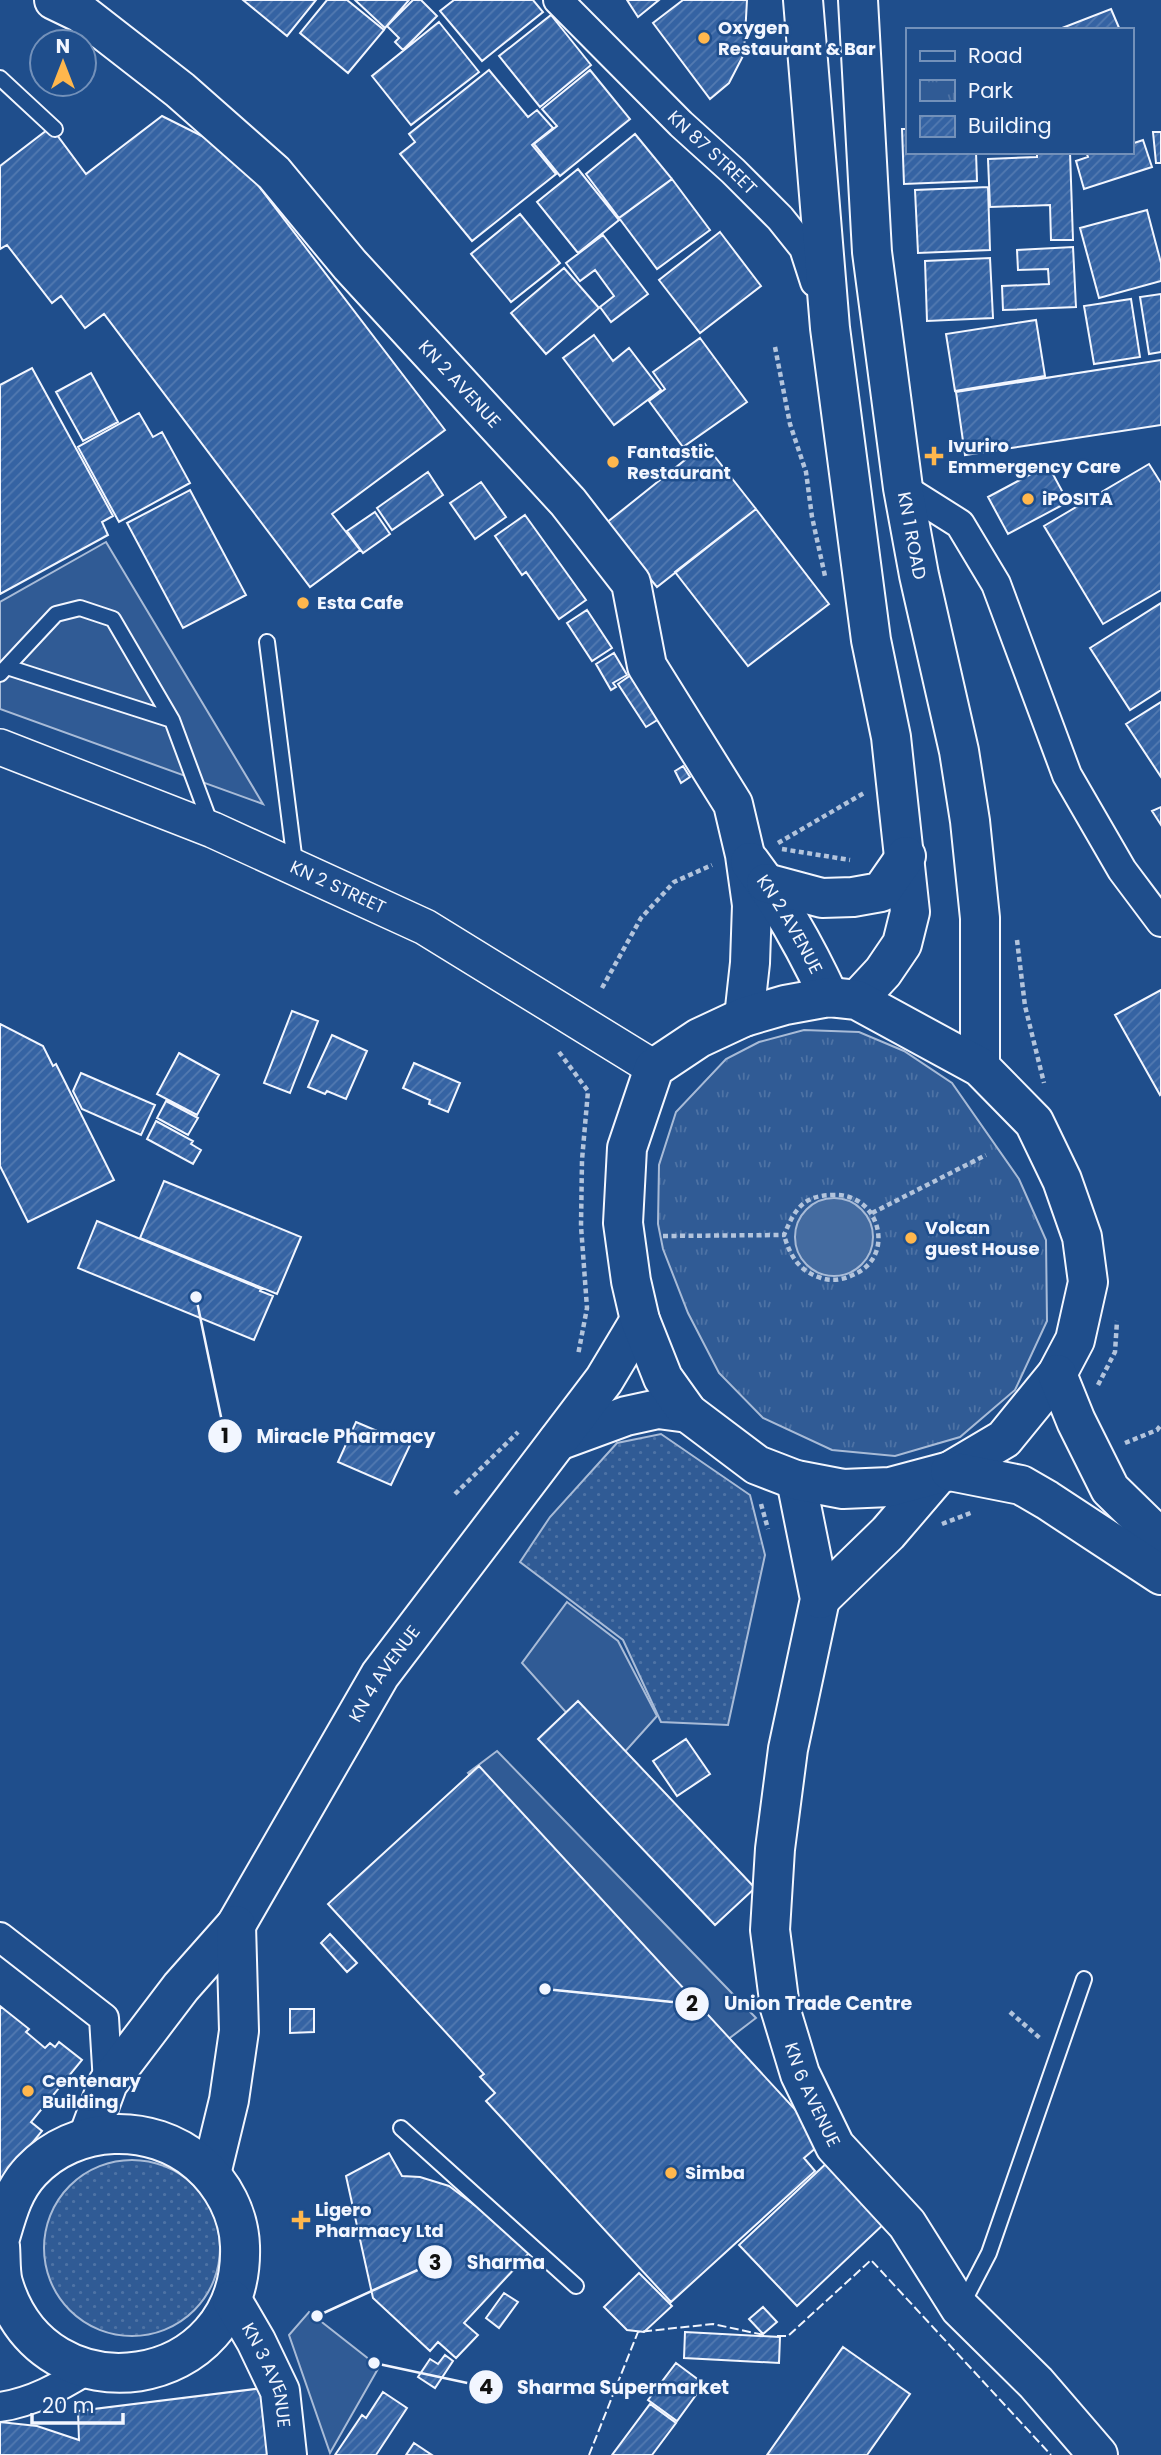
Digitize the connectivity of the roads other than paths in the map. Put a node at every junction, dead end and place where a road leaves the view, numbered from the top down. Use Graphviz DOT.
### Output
graph roads {
  1 [pos="54,0"];
  2 [pos="558,0"];
  3 [pos="803,0"];
  4 [pos="858,0"];
  5 [pos="0,78"];
  6 [pos="55,129"];
  7 [pos="830,328"];
  8 [pos="903,488"];
  9 [pos="267,642"];
  10 [pos="4,671"];
  11 [pos="172,720"];
  12 [pos="0,747"];
  13 [pos="213,830"];
  14 [pos="906,856"];
  15 [pos="741,867"];
  16 [pos="296,868"];
  17 [pos="1161,922"];
  18 [pos="843,998"];
  19 [pos="744,1017"];
  20 [pos="980,1067"];
  21 [pos="654,1068"];
  22 [pos="640,1320"];
  23 [pos="1057,1374"];
  24 [pos="688,1413"];
  25 [pos="558,1441"];
  26 [pos="943,1474"];
  27 [pos="796,1480"];
  28 [pos="1152,1556"];
  29 [pos="820,1599"];
  30 [pos="236,1925"];
  31 [pos="0,1937"];
  32 [pos="1084,1979"];
  33 [pos="108,2083"];
  34 [pos="401,2128"];
  35 [pos="88,2137"];
  36 [pos="211,2174"];
  37 [pos="6,2206"];
  38 [pos="0,2238"];
  39 [pos="0,2246"];
  40 [pos="576,2286"];
  41 [pos="232,2300"];
  42 [pos="960,2308"];
  43 [pos="87,2370"];
  44 [pos="0,2407"];
  45 [pos="287,2455"];
  46 [pos="1098,2455"];
  1 -- 15 [label="main road, KN 2 AVENUE"];
  2 -- 7 [label="street, KN 87 STREET"];
  3 -- 7 [label="main road"];
  4 -- 8 [label="main road, KN 1 ROAD"];
  5 -- 6 [label="lane"];
  7 -- 14 [label="main road"];
  8 -- 17 [label="street"];
  8 -- 20 [label="main road, KN 1 ROAD"];
  9 -- 16 [label="lane"];
  10 -- 11 [label="lane"];
  10 -- 11 [label="lane"];
  11 -- 13 [label="lane"];
  12 -- 13 [label="street, KN 2 STREET"];
  13 -- 16 [label="street, KN 2 STREET"];
  14 -- 15 [label="main road"];
  14 -- 18 [label="main road"];
  15 -- 18 [label="main road, KN 2 AVENUE"];
  15 -- 19 [label="main road, KN 2 AVENUE"];
  16 -- 21 [label="street, KN 2 STREET"];
  18 -- 19 [label="main road"];
  18 -- 20 [label="main road"];
  19 -- 21 [label="main road"];
  20 -- 23 [label="main road"];
  21 -- 22 [label="main road"];
  22 -- 24 [label="main road"];
  22 -- 25 [label="main road, KN 4 AVENUE"];
  23 -- 26 [label="main road"];
  23 -- 28 [label="main road"];
  24 -- 25 [label="main road"];
  24 -- 27 [label="main road"];
  25 -- 30 [label="main road, KN 4 AVENUE"];
  26 -- 27 [label="main road"];
  26 -- 28 [label="main road"];
  26 -- 29 [label="main road"];
  27 -- 29 [label="main road, KN 6 AVENUE"];
  29 -- 42 [label="main road, KN 6 AVENUE"];
  30 -- 33 [label="main road, KN 4 AVENUE"];
  30 -- 36 [label="main road"];
  31 -- 33 [label="street"];
  32 -- 42 [label="lane"];
  33 -- 35 [label="main road, KN 4 AVENUE"];
  34 -- 40 [label="lane"];
  35 -- 36 [label="main road"];
  35 -- 37 [label="main road"];
  36 -- 41 [label="main road"];
  37 -- 38 [label="main road"];
  39 -- 43 [label="main road"];
  41 -- 43 [label="main road"];
  41 -- 45 [label="main road, KN 3 AVENUE"];
  42 -- 46 [label="main road, KN 6 AVENUE"];
  43 -- 44 [label="street"];
}
